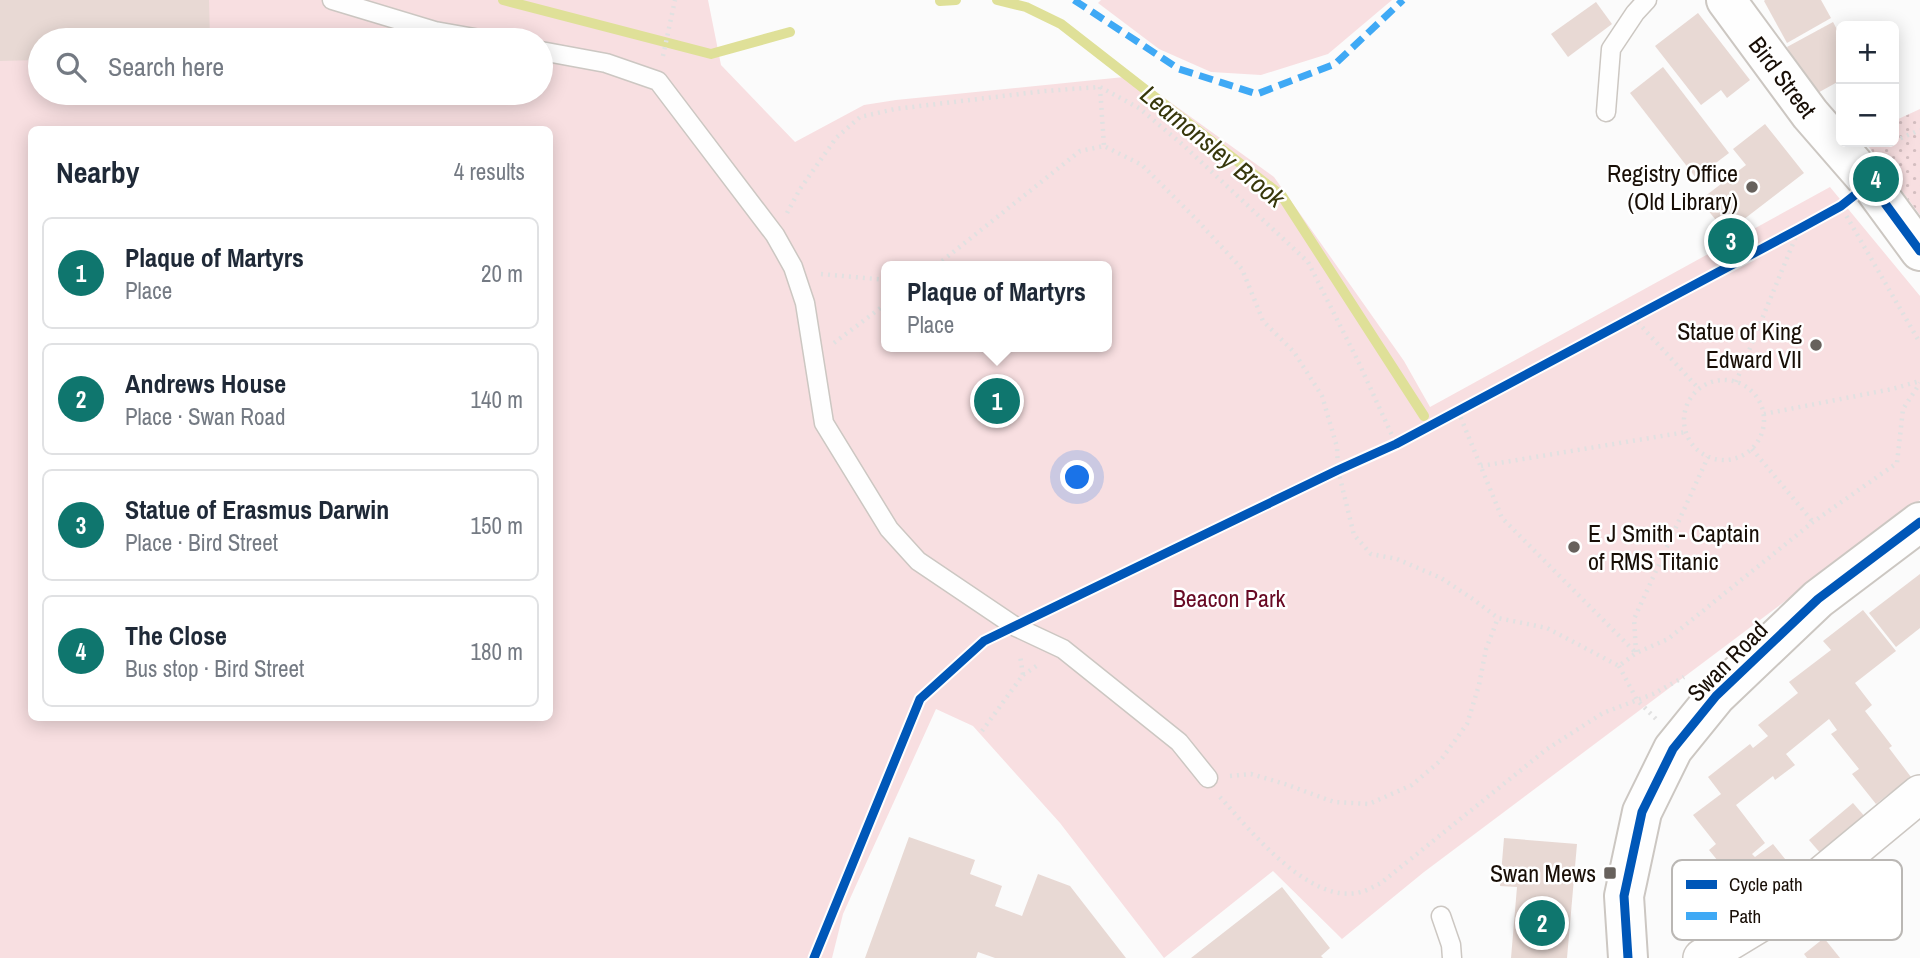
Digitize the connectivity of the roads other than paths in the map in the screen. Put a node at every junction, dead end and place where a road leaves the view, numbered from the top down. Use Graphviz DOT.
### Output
graph roads {
  1 [pos="332,0"];
  2 [pos="1647,0"];
  3 [pos="1726,0"];
  4 [pos="425,28"];
  5 [pos="553,53"];
  6 [pos="1606,112"];
  7 [pos="1920,251"];
  8 [pos="1920,522"];
  9 [pos="1208,779"];
  10 [pos="1920,794"];
  11 [pos="1840,860"];
  12 [pos="1441,916"];
  13 [pos="1732,940"];
  14 [pos="1452,958"];
  15 [pos="1628,958"];
  16 [pos="1702,958"];
  1 -- 4 [label="lane"];
  2 -- 6 [label="lane"];
  3 -- 7 [label="street, Bird Street"];
  5 -- 9 [label="lane"];
  8 -- 15 [label="street, Swan Road"];
  10 -- 11 [label="street"];
  12 -- 14 [label="lane"];
  13 -- 16 [label="street"];
}
